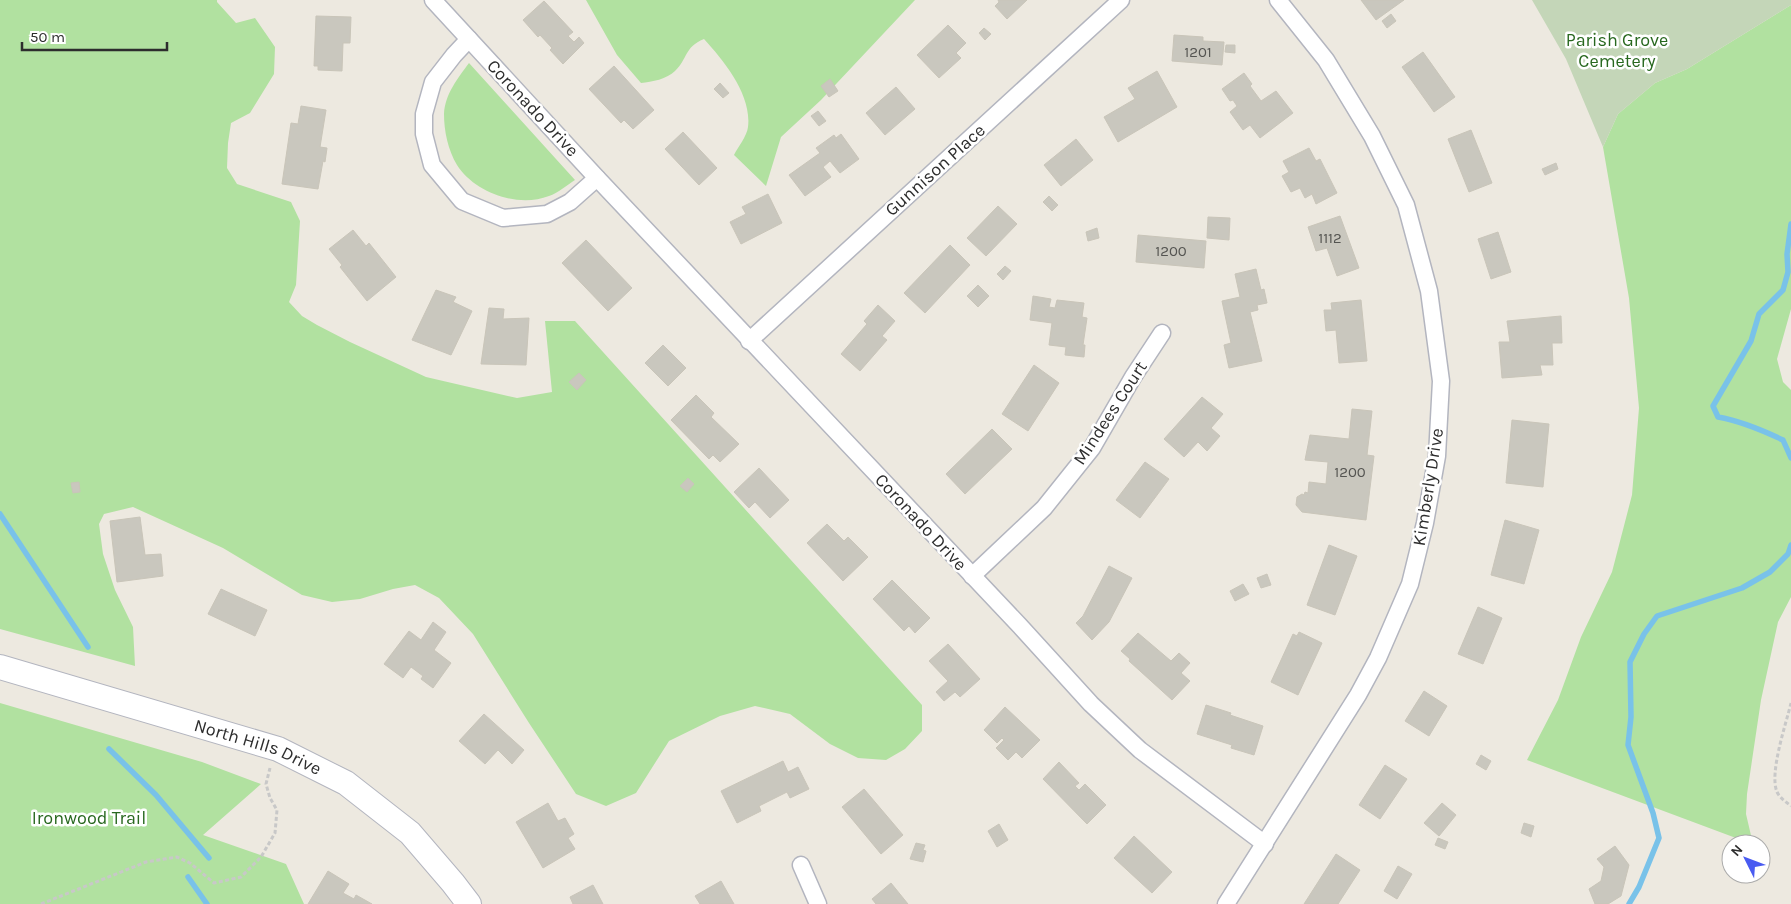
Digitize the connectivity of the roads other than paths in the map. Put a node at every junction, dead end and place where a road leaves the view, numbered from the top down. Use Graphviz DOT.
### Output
graph roads {
  1 [pos="433,0"];
  2 [pos="1121,0"];
  3 [pos="1278,0"];
  4 [pos="469,38"];
  5 [pos="597,178"];
  6 [pos="1162,334"];
  7 [pos="749,341"];
  8 [pos="972,576"];
  9 [pos="0,667"];
  10 [pos="1265,844"];
  11 [pos="801,865"];
  12 [pos="469,904"];
  13 [pos="818,904"];
  14 [pos="1226,904"];
  1 -- 4 [label="street, Coronado Drive"];
  2 -- 7 [label="street, Gunnison Place"];
  3 -- 10 [label="street, Kimberly Drive"];
  4 -- 5 [label="street, Coronado Drive"];
  4 -- 5 [label="street"];
  5 -- 7 [label="street, Coronado Drive"];
  6 -- 8 [label="street, Mindees Court"];
  7 -- 8 [label="street, Coronado Drive"];
  8 -- 10 [label="street, Coronado Drive"];
  9 -- 12 [label="main road, North Hills Drive"];
  10 -- 14 [label="street, Kimberly Drive"];
  11 -- 13 [label="street"];
}
